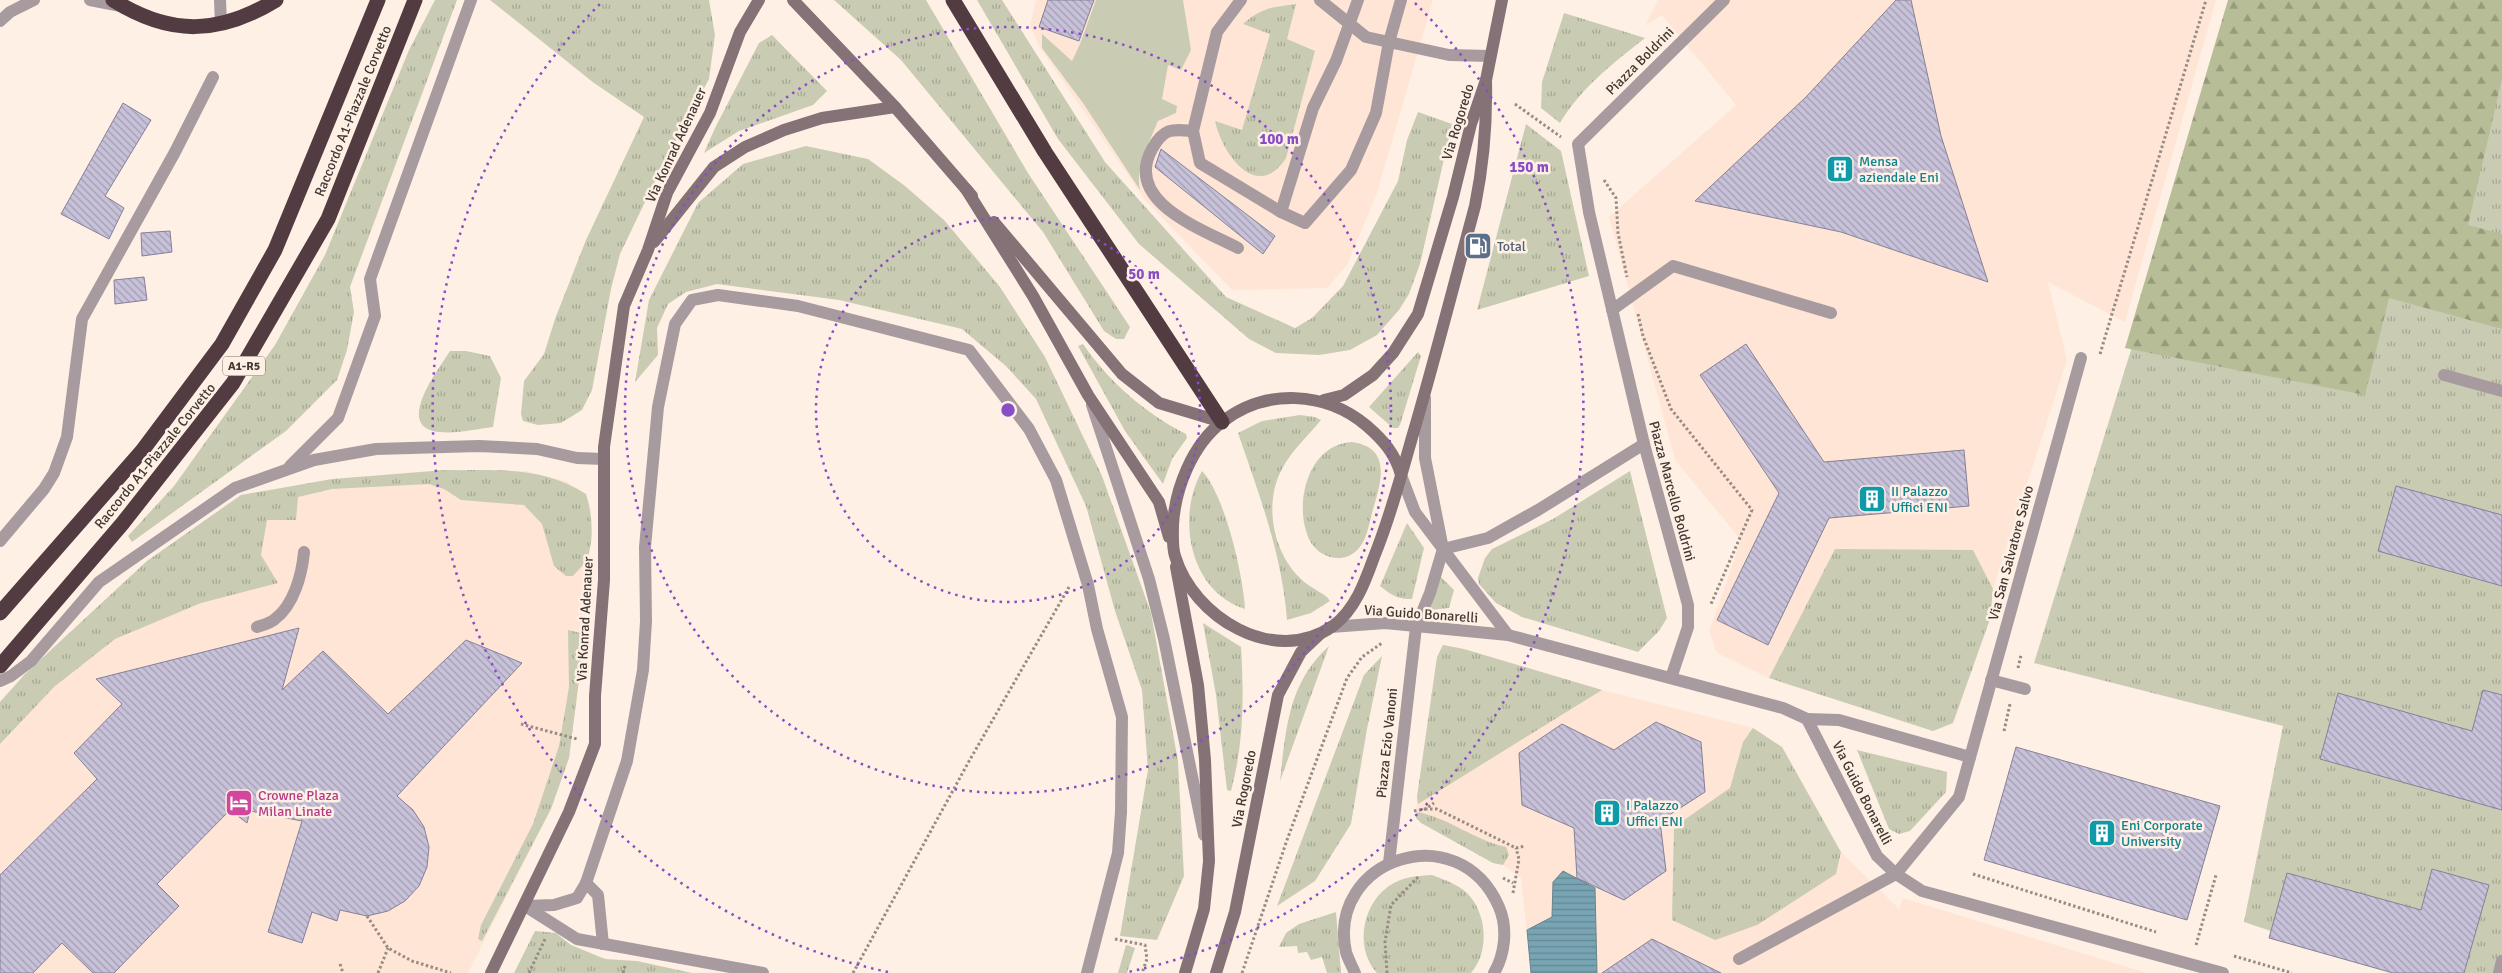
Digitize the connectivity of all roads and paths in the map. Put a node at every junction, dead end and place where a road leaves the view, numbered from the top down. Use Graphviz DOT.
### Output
graph roads {
  1 [pos="34,0"];
  2 [pos="90,0"];
  3 [pos="220,0"];
  4 [pos="276,0"];
  5 [pos="378,0"];
  6 [pos="414,0"];
  7 [pos="471,0"];
  8 [pos="759,0"];
  9 [pos="793,0"];
  10 [pos="953,0"];
  11 [pos="1241,0"];
  12 [pos="1320,0"];
  13 [pos="1358,0"];
  14 [pos="1400,0"];
  15 [pos="1502,0"];
  16 [pos="1724,0"];
  17 [pos="118,3"];
  18 [pos="0,21"];
  19 [pos="221,24"];
  20 [pos="1350,26"];
  21 [pos="1389,42"];
  22 [pos="1490,56"];
  23 [pos="213,77"];
  24 [pos="1486,80"];
  25 [pos="1515,104"];
  26 [pos="895,107"];
  27 [pos="1193,131"];
  28 [pos="1578,148"];
  29 [pos="1602,176"];
  30 [pos="966,189"];
  31 [pos="1281,212"];
  32 [pos="1238,248"];
  33 [pos="648,250"];
  34 [pos="1633,295"];
  35 [pos="1612,310"];
  36 [pos="1831,312"];
  37 [pos="2081,358"];
  38 [pos="2444,375"];
  39 [pos="2502,391"];
  40 [pos="1425,393"];
  41 [pos="1088,395"];
  42 [pos="1318,400"];
  43 [pos="1222,422"];
  44 [pos="1644,444"];
  45 [pos="604,458"];
  46 [pos="287,470"];
  47 [pos="1401,475"];
  48 [pos="0,541"];
  49 [pos="1443,550"];
  50 [pos="304,552"];
  51 [pos="1174,555"];
  52 [pos="1082,565"];
  53 [pos="1711,604"];
  54 [pos="0,613"];
  55 [pos="257,627"];
  56 [pos="1331,627"];
  57 [pos="1416,627"];
  58 [pos="1508,635"];
  59 [pos="1385,642"];
  60 [pos="0,666"];
  61 [pos="1671,678"];
  62 [pos="1991,680"];
  63 [pos="0,681"];
  64 [pos="2025,690"];
  65 [pos="1807,719"];
  66 [pos="521,724"];
  67 [pos="578,739"];
  68 [pos="1970,756"];
  69 [pos="1434,803"];
  70 [pos="1425,809"];
  71 [pos="1407,814"];
  72 [pos="1525,846"];
  73 [pos="1429,855"];
  74 [pos="1209,861"];
  75 [pos="1388,863"];
  76 [pos="1896,874"];
  77 [pos="1973,874"];
  78 [pos="2216,875"];
  79 [pos="1500,876"];
  80 [pos="586,883"];
  81 [pos="1513,883"];
  82 [pos="525,906"];
  83 [pos="367,916"];
  84 [pos="2120,922"];
  85 [pos="1098,935"];
  86 [pos="604,944"];
  87 [pos="2196,944"];
  88 [pos="388,948"];
  89 [pos="1193,952"];
  90 [pos="1739,959"];
  91 [pos="2502,961"];
  92 [pos="340,964"];
  93 [pos="343,973"];
  94 [pos="378,973"];
  95 [pos="451,973"];
  96 [pos="491,973"];
  97 [pos="764,973"];
  98 [pos="853,973"];
  99 [pos="1087,973"];
  100 [pos="1142,973"];
  101 [pos="1178,973"];
  102 [pos="1185,973"];
  103 [pos="1216,973"];
  104 [pos="1242,973"];
  105 [pos="1355,973"];
  106 [pos="1388,973"];
  107 [pos="1494,973"];
  108 [pos="2223,973"];
  109 [pos="2499,973"];
  1 -- 18 [label="street"];
  2 -- 17 [label="street"];
  3 -- 19 [label="street"];
  4 -- 19 [label="highway"];
  5 -- 54 [label="highway, Raccordo A1-Piazzale Corvetto / A1-R5"];
  6 -- 60 [label="highway, Raccordo A1-Piazzale Corvetto / A1-R5"];
  7 -- 46 [label="street"];
  8 -- 33 [label="street, Via Konrad Adenauer"];
  9 -- 26 [label="street"];
  10 -- 43 [label="highway"];
  11 -- 27 [label="street"];
  12 -- 20 [label="street"];
  13 -- 20 [label="street"];
  14 -- 21 [label="street"];
  15 -- 22 [label="street"];
  16 -- 28 [label="street, Piazza Boldrini"];
  17 -- 19 [label="highway"];
  20 -- 21 [label="street"];
  20 -- 31 [label="street"];
  21 -- 22 [label="street"];
  21 -- 31 [label="street"];
  22 -- 24 [label="street"];
  23 -- 48 [label="street"];
  24 -- 40 [label="street, Via Rogoredo"];
  24 -- 42 [label="street, Via Rogoredo"];
  25 -- 28 [label="path"];
  26 -- 30 [label="street"];
  26 -- 33 [label="street, Via Konrad Adenauer"];
  27 -- 31 [label="street"];
  27 -- 32 [label="street"];
  28 -- 35 [label="street, Piazza Marcello Boldrini"];
  29 -- 34 [label="path"];
  30 -- 41 [label="street"];
  30 -- 43 [label="street"];
  33 -- 45 [label="street, Via Konrad Adenauer"];
  34 -- 35 [label="street"];
  34 -- 36 [label="street"];
  34 -- 53 [label="path"];
  35 -- 44 [label="street, Piazza Marcello Boldrini"];
  37 -- 62 [label="street, Via San Salvatore Salvo"];
  38 -- 39 [label="street"];
  40 -- 47 [label="street, Via Rogoredo"];
  40 -- 49 [label="street, Via Guido Bonarelli"];
  41 -- 51 [label="street"];
  41 -- 74 [label="street"];
  42 -- 43 [label="street"];
  42 -- 47 [label="street"];
  43 -- 51 [label="street"];
  44 -- 49 [label="street"];
  44 -- 61 [label="street, Piazza Marcello Boldrini"];
  45 -- 46 [label="street"];
  45 -- 82 [label="street, Via Konrad Adenauer"];
  46 -- 63 [label="street"];
  47 -- 49 [label="street"];
  47 -- 56 [label="street, Via Rogoredo"];
  49 -- 57 [label="street, Piazza Ezio Vanoni"];
  49 -- 58 [label="street, Via Guido Bonarelli"];
  50 -- 55 [label="street"];
  51 -- 56 [label="street"];
  51 -- 74 [label="street"];
  52 -- 80 [label="street"];
  52 -- 85 [label="street"];
  52 -- 98 [label="path"];
  56 -- 57 [label="street, Via Guido Bonarelli"];
  56 -- 103 [label="street, Via Rogoredo"];
  57 -- 58 [label="street, Via Guido Bonarelli"];
  57 -- 75 [label="street, Piazza Ezio Vanoni"];
  58 -- 61 [label="street, Via Guido Bonarelli"];
  59 -- 104 [label="path"];
  61 -- 65 [label="street, Via Guido Bonarelli"];
  62 -- 64 [label="street"];
  62 -- 68 [label="street, Via San Salvatore Salvo"];
  65 -- 68 [label="street"];
  65 -- 76 [label="street, Via Guido Bonarelli"];
  66 -- 67 [label="path"];
  68 -- 76 [label="street, Via San Salvatore Salvo"];
  69 -- 70 [label="path"];
  70 -- 71 [label="path"];
  70 -- 72 [label="path"];
  73 -- 75 [label="street"];
  73 -- 106 [label="path"];
  73 -- 107 [label="street"];
  74 -- 89 [label="street"];
  75 -- 105 [label="street"];
  76 -- 90 [label="street"];
  76 -- 108 [label="street, Via Guido Bonarelli"];
  77 -- 84 [label="path"];
  78 -- 87 [label="path"];
  79 -- 81 [label="path"];
  80 -- 82 [label="street"];
  80 -- 86 [label="street"];
  82 -- 86 [label="street"];
  82 -- 96 [label="street, Via Konrad Adenauer"];
  83 -- 88 [label="path"];
  85 -- 99 [label="street"];
  85 -- 100 [label="path"];
  86 -- 97 [label="street"];
  88 -- 94 [label="path"];
  88 -- 95 [label="path"];
  89 -- 101 [label="street"];
  89 -- 102 [label="street"];
  91 -- 109 [label="street"];
  92 -- 93 [label="path"];
}
